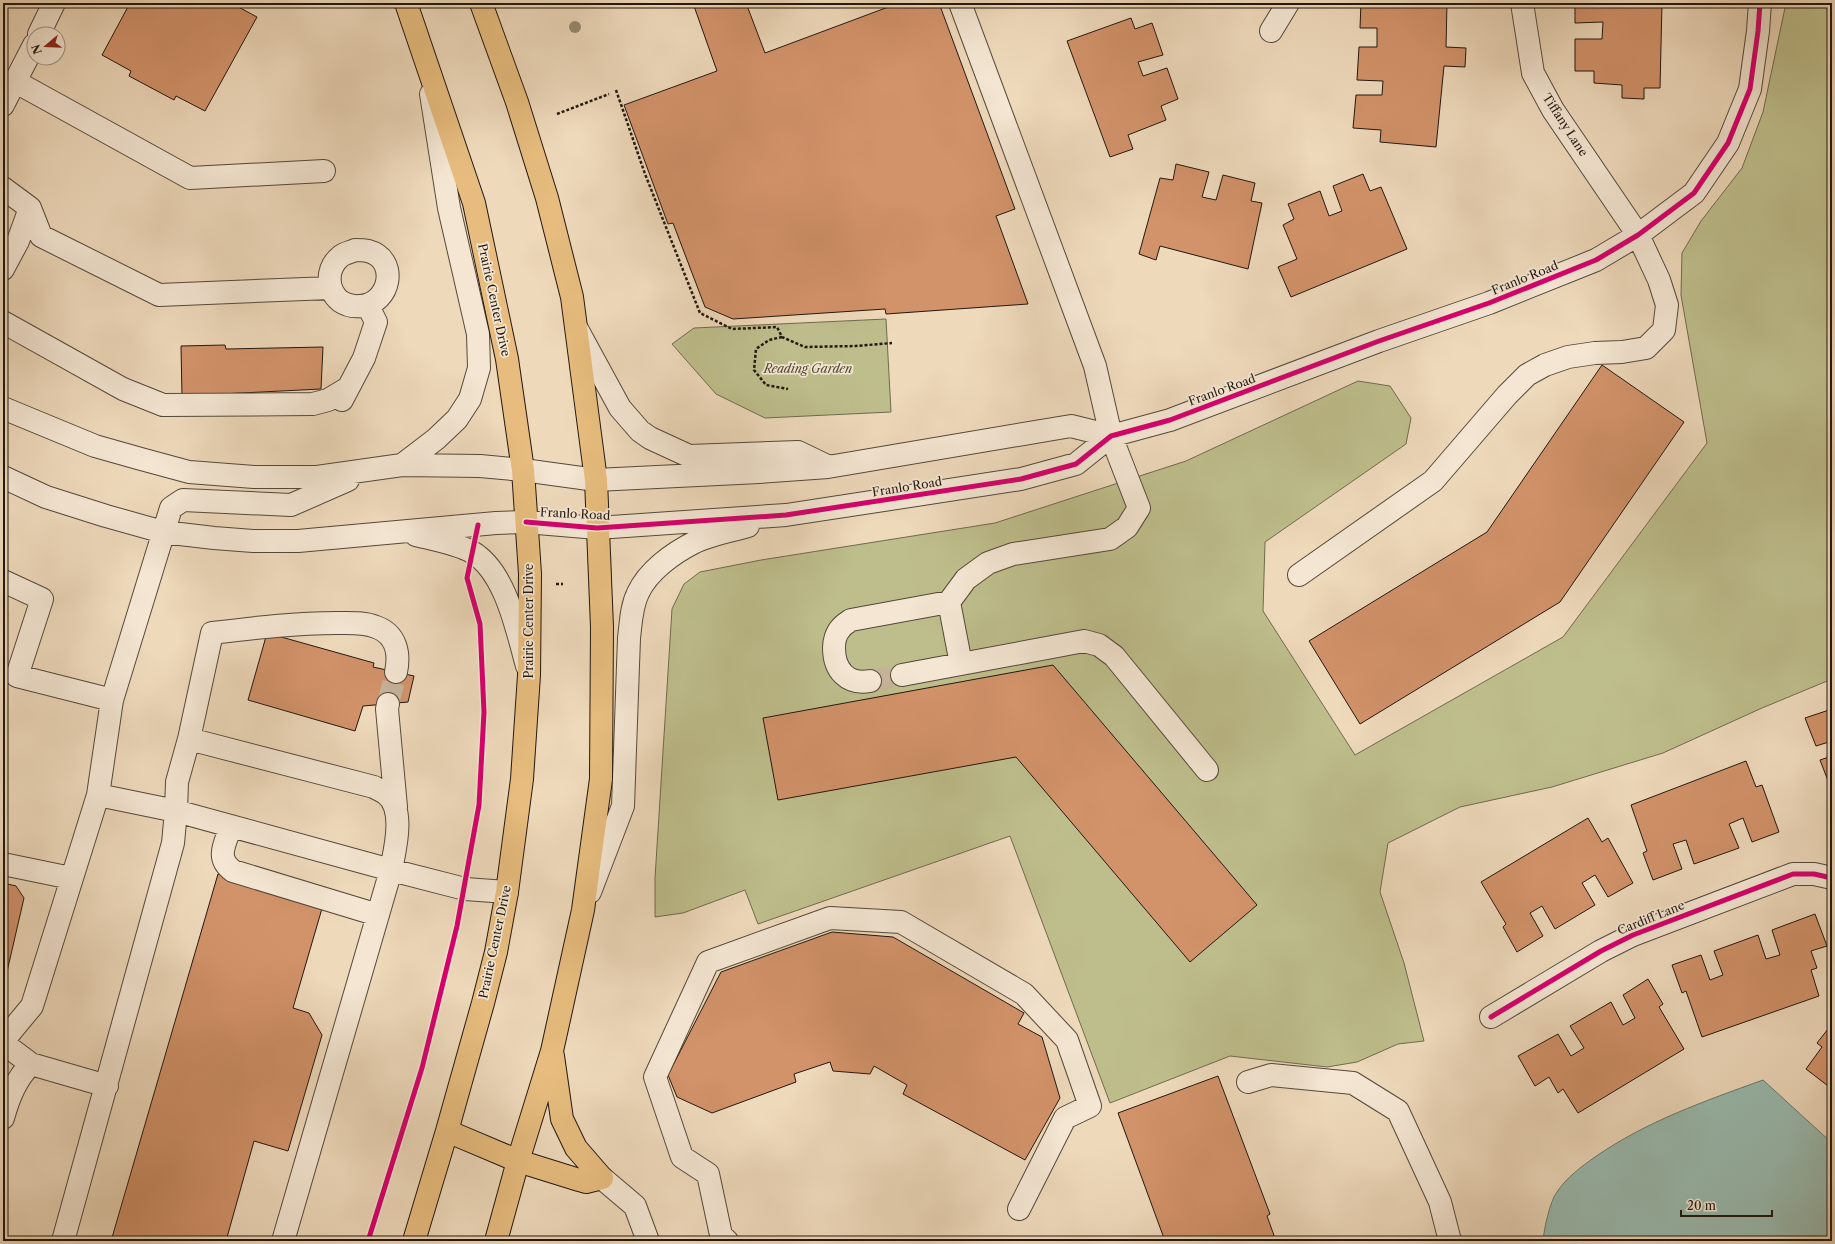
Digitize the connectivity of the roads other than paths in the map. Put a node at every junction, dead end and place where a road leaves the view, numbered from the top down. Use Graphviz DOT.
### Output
graph roads {
  1 [pos="54,3"];
  2 [pos="406,3"];
  3 [pos="481,3"];
  4 [pos="960,3"];
  5 [pos="1288,3"];
  6 [pos="1522,3"];
  7 [pos="1760,3"];
  8 [pos="43,26"];
  9 [pos="1271,31"];
  10 [pos="424,54"];
  11 [pos="26,61"];
  12 [pos="16,82"];
  13 [pos="3,105"];
  14 [pos="324,171"];
  15 [pos="3,188"];
  16 [pos="30,208"];
  17 [pos="1638,235"];
  18 [pos="3,269"];
  19 [pos="330,288"];
  20 [pos="368,306"];
  21 [pos="3,322"];
  22 [pos="576,328"];
  23 [pos="6,408"];
  24 [pos="1111,436"];
  25 [pos="402,465"];
  26 [pos="828,467"];
  27 [pos="372,469"];
  28 [pos="523,470"];
  29 [pos="3,476"];
  30 [pos="596,480"];
  31 [pos="786,515"];
  32 [pos="526,522"];
  33 [pos="597,528"];
  34 [pos="163,532"];
  35 [pos="405,532"];
  36 [pos="1299,575"];
  37 [pos="3,582"];
  38 [pos="949,602"];
  39 [pos="961,664"];
  40 [pos="396,672"];
  41 [pos="529,675"];
  42 [pos="902,675"];
  43 [pos="870,681"];
  44 [pos="112,700"];
  45 [pos="388,704"];
  46 [pos="189,739"];
  47 [pos="1207,770"];
  48 [pos="98,795"];
  49 [pos="396,807"];
  50 [pos="176,811"];
  51 [pos="230,826"];
  52 [pos="3,864"];
  53 [pos="391,870"];
  54 [pos="70,878"];
  55 [pos="1832,878"];
  56 [pos="507,892"];
  57 [pos="583,910"];
  58 [pos="378,915"];
  59 [pos="1491,1018"];
  60 [pos="3,1042"];
  61 [pos="552,1051"];
  62 [pos="31,1064"];
  63 [pos="1248,1082"];
  64 [pos="107,1086"];
  65 [pos="3,1118"];
  66 [pos="447,1131"];
  67 [pos="518,1161"];
  68 [pos="602,1178"];
  69 [pos="1019,1209"];
  70 [pos="63,1241"];
  71 [pos="283,1241"];
  72 [pos="414,1241"];
  73 [pos="496,1241"];
  74 [pos="648,1241"];
  75 [pos="727,1241"];
  76 [pos="1450,1241"];
  1 -- 8 [label="street"];
  2 -- 10 [label="main road, Prairie Center Drive"];
  3 -- 22 [label="main road"];
  4 -- 24 [label="street"];
  5 -- 9 [label="street"];
  6 -- 17 [label="street, Tiffany Lane"];
  7 -- 17 [label="street, Franlo Road"];
  10 -- 25 [label="street"];
  10 -- 28 [label="main road, Prairie Center Drive"];
  11 -- 12 [label="street"];
  12 -- 13 [label="street"];
  12 -- 14 [label="street"];
  15 -- 16 [label="street"];
  16 -- 18 [label="street"];
  16 -- 19 [label="street"];
  17 -- 24 [label="street, Franlo Road"];
  17 -- 36 [label="street, Tiffany Lane"];
  19 -- 20 [label="street"];
  19 -- 20 [label="street"];
  20 -- 21 [label="street"];
  22 -- 26 [label="street"];
  22 -- 30 [label="main road"];
  23 -- 27 [label="street, Franlo Road"];
  24 -- 26 [label="street, Franlo Road"];
  24 -- 31 [label="street, Franlo Road"];
  24 -- 38 [label="street"];
  25 -- 27 [label="street, Franlo Road"];
  25 -- 28 [label="street, Franlo Road"];
  26 -- 30 [label="street, Franlo Road"];
  27 -- 34 [label="street"];
  28 -- 30 [label="street, Franlo Road"];
  28 -- 32 [label="main road, Prairie Center Drive"];
  29 -- 34 [label="street, Franlo Road"];
  30 -- 33 [label="main road"];
  31 -- 33 [label="street, Franlo Road"];
  31 -- 57 [label="street"];
  32 -- 33 [label="street, Franlo Road"];
  32 -- 35 [label="street, Franlo Road"];
  32 -- 41 [label="main road, Prairie Center Drive"];
  33 -- 57 [label="main road"];
  34 -- 35 [label="street, Franlo Road"];
  34 -- 44 [label="street"];
  35 -- 41 [label="street"];
  37 -- 44 [label="street"];
  38 -- 39 [label="street"];
  38 -- 43 [label="street"];
  39 -- 42 [label="street"];
  39 -- 47 [label="street"];
  40 -- 46 [label="street"];
  41 -- 56 [label="main road, Prairie Center Drive"];
  44 -- 48 [label="street"];
  45 -- 49 [label="street"];
  46 -- 49 [label="street"];
  46 -- 50 [label="street"];
  48 -- 50 [label="street"];
  48 -- 54 [label="street"];
  49 -- 53 [label="street"];
  50 -- 51 [label="street"];
  50 -- 64 [label="street"];
  51 -- 53 [label="street"];
  51 -- 58 [label="street"];
  52 -- 54 [label="street"];
  53 -- 56 [label="street"];
  53 -- 58 [label="street"];
  54 -- 60 [label="street"];
  55 -- 59 [label="street, Cardiff Lane"];
  56 -- 66 [label="main road, Prairie Center Drive"];
  57 -- 61 [label="main road"];
  58 -- 71 [label="street"];
  60 -- 62 [label="street"];
  61 -- 67 [label="main road"];
  61 -- 68 [label="main road"];
  62 -- 64 [label="street"];
  62 -- 65 [label="street"];
  63 -- 76 [label="street"];
  64 -- 70 [label="street"];
  66 -- 67 [label="main road"];
  66 -- 72 [label="main road, Prairie Center Drive"];
  67 -- 68 [label="main road"];
  67 -- 73 [label="main road"];
  68 -- 74 [label="street"];
  69 -- 75 [label="street"];
}
